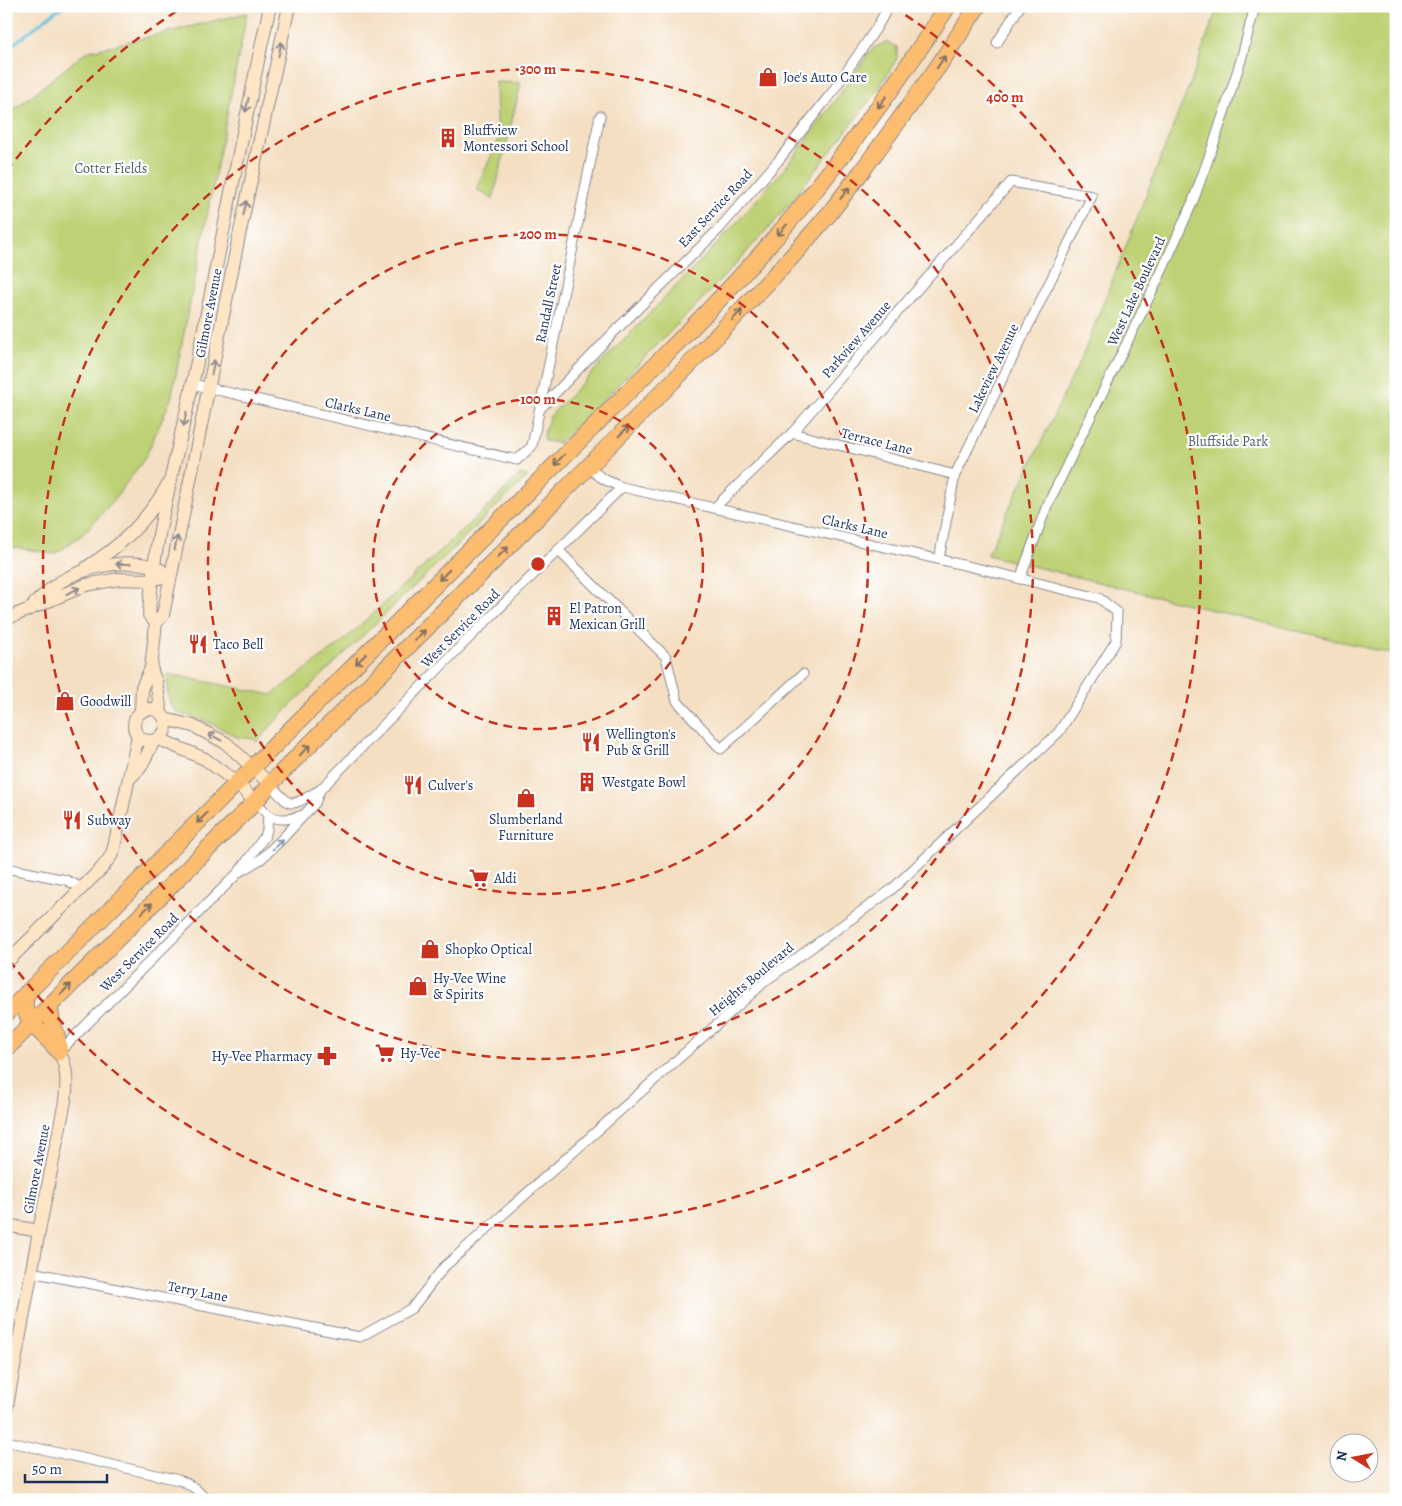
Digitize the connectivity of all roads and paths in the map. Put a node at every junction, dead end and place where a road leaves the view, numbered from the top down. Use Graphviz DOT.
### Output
graph roads {
  1 [pos="270,6"];
  2 [pos="289,6"];
  3 [pos="889,6"];
  4 [pos="948,6"];
  5 [pos="978,6"];
  6 [pos="1020,6"];
  7 [pos="1255,6"];
  8 [pos="997,43"];
  9 [pos="600,116"];
  10 [pos="1092,196"];
  11 [pos="192,384"];
  12 [pos="208,387"];
  13 [pos="539,410"];
  14 [pos="593,425"];
  15 [pos="792,433"];
  16 [pos="517,460"];
  17 [pos="589,466"];
  18 [pos="173,475"];
  19 [pos="955,475"];
  20 [pos="622,487"];
  21 [pos="714,508"];
  22 [pos="558,550"];
  23 [pos="939,559"];
  24 [pos="153,566"];
  25 [pos="74,575"];
  26 [pos="170,575"];
  27 [pos="1020,579"];
  28 [pos="151,580"];
  29 [pos="28,609"];
  30 [pos="1117,612"];
  31 [pos="6,619"];
  32 [pos="156,623"];
  33 [pos="151,668"];
  34 [pos="804,674"];
  35 [pos="141,712"];
  36 [pos="163,716"];
  37 [pos="138,736"];
  38 [pos="157,740"];
  39 [pos="253,767"];
  40 [pos="130,778"];
  41 [pos="237,783"];
  42 [pos="270,784"];
  43 [pos="320,790"];
  44 [pos="255,802"];
  45 [pos="268,815"];
  46 [pos="303,815"];
  47 [pos="6,868"];
  48 [pos="239,872"];
  49 [pos="82,888"];
  50 [pos="6,963"];
  51 [pos="27,993"];
  52 [pos="50,1005"];
  53 [pos="8,1012"];
  54 [pos="32,1023"];
  55 [pos="6,1048"];
  56 [pos="59,1052"];
  57 [pos="6,1225"];
  58 [pos="39,1231"];
  59 [pos="31,1272"];
  60 [pos="360,1337"];
  61 [pos="6,1411"];
  62 [pos="6,1441"];
  63 [pos="206,1500"];
  1 -- 11 [label="street, Gilmore Avenue, one-way"];
  12 -- 2 [label="street, Gilmore Avenue, one-way"];
  3 -- 13 [label="street, East Service Road"];
  4 -- 14 [label="highway, one-way"];
  17 -- 5 [label="highway, one-way"];
  6 -- 8 [label="street"];
  7 -- 27 [label="street, West Lake Boulevard"];
  9 -- 13 [label="street, Randall Street"];
  10 -- 15 [label="street, Parkview Avenue"];
  10 -- 19 [label="street, Lakeview Avenue"];
  11 -- 12 [label="street, Clarks Lane"];
  11 -- 18 [label="street, Gilmore Avenue, one-way"];
  12 -- 16 [label="street, Clarks Lane"];
  26 -- 12 [label="street, Gilmore Avenue, one-way"];
  13 -- 16 [label="street, Randall Street"];
  14 -- 17 [label="highway"];
  14 -- 39 [label="highway, one-way"];
  15 -- 19 [label="street, Terrace Lane"];
  15 -- 21 [label="street, Parkview Avenue"];
  17 -- 20 [label="street, Clarks Lane"];
  42 -- 17 [label="highway, one-way"];
  18 -- 24 [label="street, Gilmore Avenue"];
  18 -- 25 [label="street"];
  19 -- 23 [label="street, Lakeview Avenue"];
  20 -- 21 [label="street, Clarks Lane"];
  20 -- 22 [label="street, West Service Road"];
  21 -- 23 [label="street, Clarks Lane"];
  22 -- 34 [label="street"];
  22 -- 43 [label="street, West Service Road"];
  23 -- 27 [label="street, Clarks Lane"];
  24 -- 25 [label="street, one-way"];
  24 -- 26 [label="street"];
  24 -- 28 [label="street, Gilmore Avenue"];
  25 -- 29 [label="street"];
  26 -- 28 [label="street"];
  26 -- 32 [label="street, Gilmore Avenue"];
  27 -- 30 [label="street, Clarks Lane"];
  29 -- 28 [label="street, one-way"];
  28 -- 32 [label="street, Gilmore Avenue"];
  29 -- 31 [label="street"];
  30 -- 60 [label="street, Heights Boulevard"];
  32 -- 33 [label="street, Gilmore Avenue"];
  33 -- 35 [label="street, Gilmore Avenue"];
  33 -- 36 [label="street, Gilmore Avenue"];
  35 -- 36 [label="street"];
  35 -- 37 [label="street, Gilmore Avenue"];
  36 -- 38 [label="street, Gilmore Avenue"];
  39 -- 36 [label="street, one-way"];
  37 -- 38 [label="street"];
  37 -- 40 [label="street"];
  38 -- 40 [label="street"];
  38 -- 41 [label="street"];
  39 -- 41 [label="highway"];
  39 -- 42 [label="street"];
  40 -- 49 [label="street"];
  41 -- 44 [label="street"];
  41 -- 51 [label="highway, one-way"];
  42 -- 43 [label="street, West Service Road"];
  42 -- 44 [label="highway"];
  43 -- 46 [label="street, West Service Road"];
  44 -- 45 [label="street"];
  52 -- 44 [label="highway, one-way"];
  45 -- 46 [label="street"];
  45 -- 48 [label="street, West Service Road"];
  48 -- 46 [label="street, West Service Road, one-way"];
  47 -- 49 [label="street"];
  48 -- 56 [label="street, West Service Road"];
  49 -- 50 [label="street"];
  51 -- 53 [label="highway"];
  51 -- 54 [label="highway"];
  52 -- 54 [label="highway"];
  52 -- 56 [label="highway"];
  53 -- 55 [label="highway"];
  54 -- 55 [label="highway"];
  54 -- 56 [label="highway"];
  56 -- 58 [label="street, Gilmore Avenue"];
  57 -- 58 [label="street"];
  58 -- 59 [label="street, Gilmore Avenue"];
  59 -- 60 [label="street, Terry Lane"];
  59 -- 61 [label="street, Gilmore Avenue"];
  62 -- 63 [label="street"];
}
